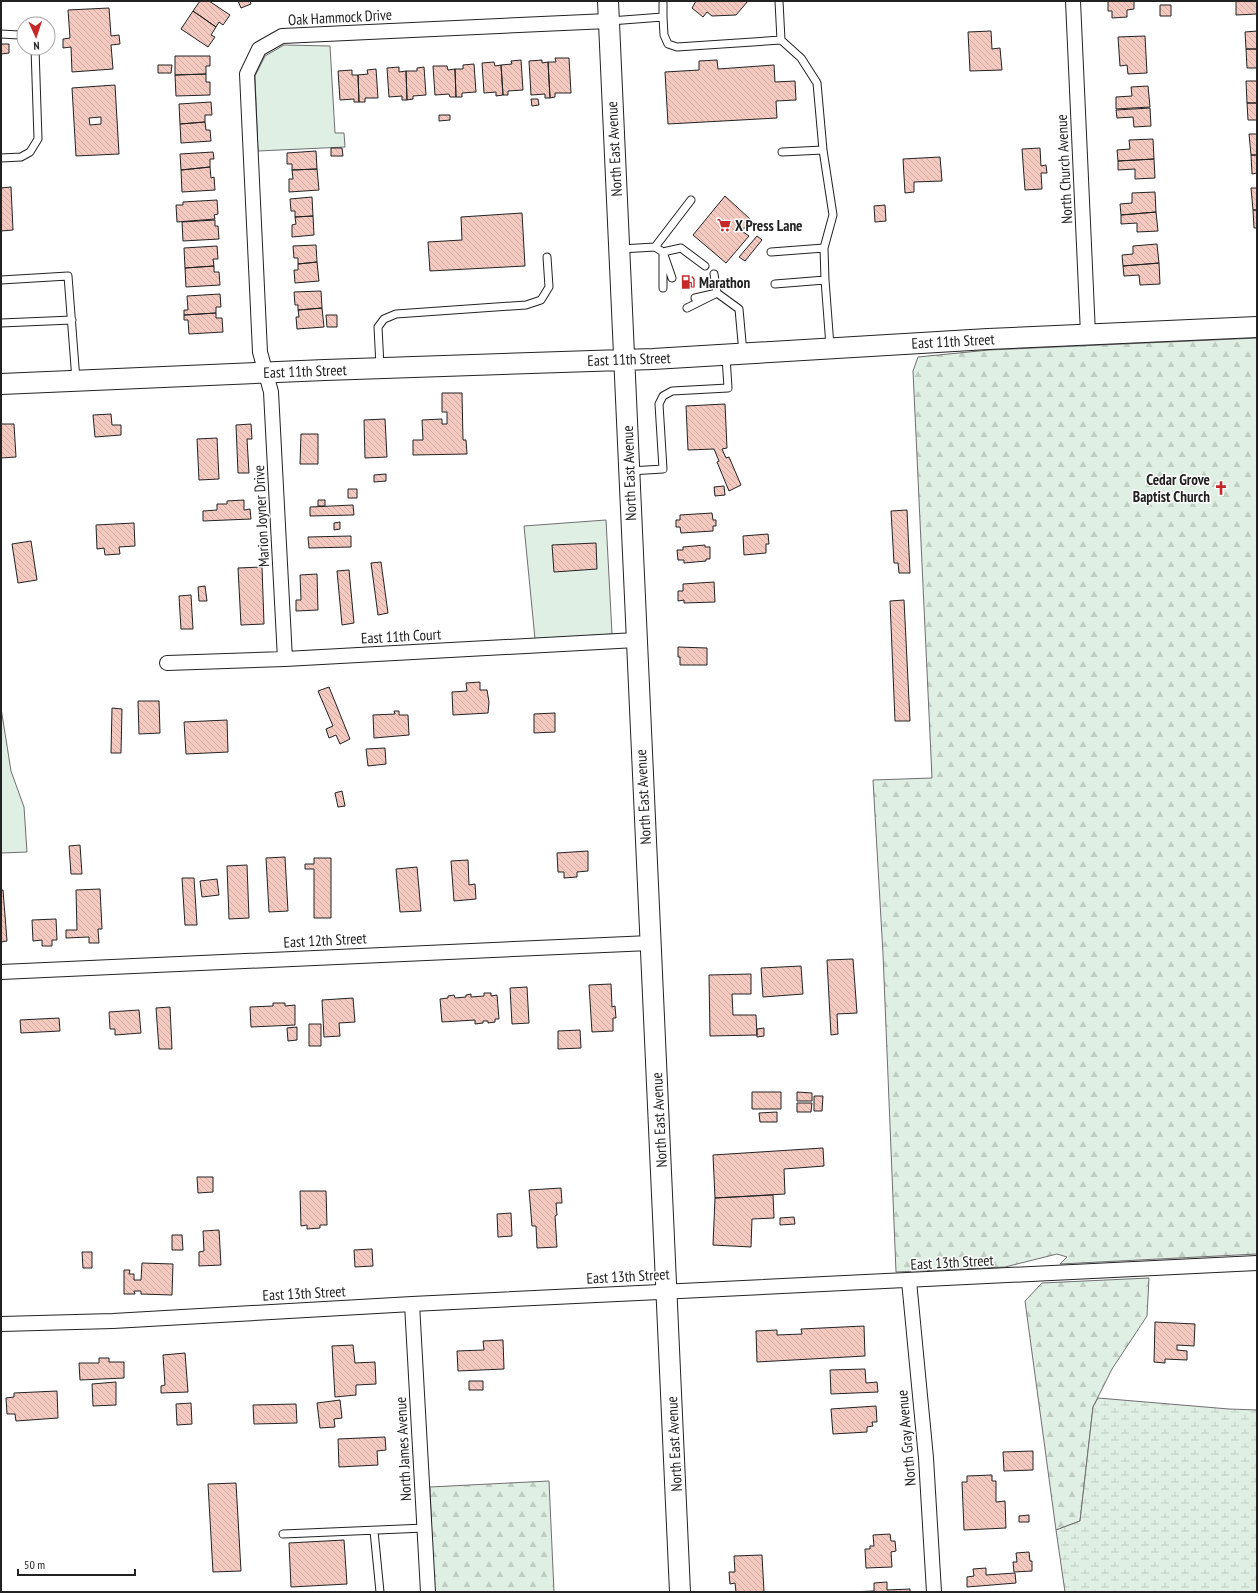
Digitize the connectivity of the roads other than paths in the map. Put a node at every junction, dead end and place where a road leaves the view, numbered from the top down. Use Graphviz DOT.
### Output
graph roads {
  1 [pos="608,1"];
  2 [pos="779,1"];
  3 [pos="1073,1"];
  4 [pos="663,3"];
  5 [pos="663,17"];
  6 [pos="608,21"];
  7 [pos="1,34"];
  8 [pos="16,35"];
  9 [pos="781,40"];
  10 [pos="35,56"];
  11 [pos="823,150"];
  12 [pos="782,152"];
  13 [pos="1,158"];
  14 [pos="691,200"];
  15 [pos="655,247"];
  16 [pos="824,248"];
  17 [pos="619,250"];
  18 [pos="663,252"];
  19 [pos="771,252"];
  20 [pos="547,257"];
  21 [pos="705,266"];
  22 [pos="714,274"];
  23 [pos="672,278"];
  24 [pos="1,280"];
  25 [pos="825,280"];
  26 [pos="775,284"];
  27 [pos="663,288"];
  28 [pos="717,293"];
  29 [pos="695,298"];
  30 [pos="687,308"];
  31 [pos="72,320"];
  32 [pos="1,323"];
  33 [pos="1257,327"];
  34 [pos="1088,334"];
  35 [pos="830,348"];
  36 [pos="734,354"];
  37 [pos="624,360"];
  38 [pos="381,368"];
  39 [pos="266,372"];
  40 [pos="76,381"];
  41 [pos="1,384"];
  42 [pos="629,472"];
  43 [pos="636,640"];
  44 [pos="286,659"];
  45 [pos="168,662"];
  46 [pos="650,943"];
  47 [pos="1,972"];
  48 [pos="1257,1263"];
  49 [pos="909,1281"];
  50 [pos="667,1292"];
  51 [pos="412,1304"];
  52 [pos="1,1324"];
  53 [pos="425,1528"];
  54 [pos="374,1530"];
  55 [pos="283,1534"];
  56 [pos="380,1592"];
  57 [pos="428,1592"];
  58 [pos="680,1592"];
  59 [pos="934,1592"];
  1 -- 6 [label="main road, North East Avenue"];
  2 -- 9 [label="lane"];
  3 -- 34 [label="street, North Church Avenue"];
  4 -- 5 [label="lane"];
  5 -- 6 [label="lane"];
  5 -- 9 [label="lane"];
  6 -- 17 [label="main road, North East Avenue"];
  6 -- 39 [label="street, Oak Hammock Drive"];
  7 -- 8 [label="lane"];
  9 -- 11 [label="lane"];
  10 -- 13 [label="lane"];
  11 -- 12 [label="lane"];
  11 -- 16 [label="lane"];
  14 -- 15 [label="lane"];
  15 -- 17 [label="lane"];
  15 -- 18 [label="lane"];
  16 -- 19 [label="lane"];
  16 -- 25 [label="lane"];
  17 -- 37 [label="main road, North East Avenue"];
  18 -- 21 [label="lane"];
  18 -- 23 [label="lane"];
  18 -- 27 [label="lane"];
  20 -- 38 [label="lane"];
  22 -- 28 [label="lane"];
  24 -- 31 [label="lane"];
  25 -- 26 [label="lane"];
  25 -- 35 [label="lane"];
  28 -- 29 [label="lane"];
  28 -- 30 [label="lane"];
  28 -- 36 [label="lane"];
  31 -- 32 [label="lane"];
  31 -- 40 [label="lane"];
  33 -- 34 [label="main road, East 11th Street"];
  34 -- 35 [label="main road, East 11th Street"];
  35 -- 36 [label="main road, East 11th Street"];
  36 -- 37 [label="main road, East 11th Street"];
  36 -- 42 [label="lane"];
  37 -- 38 [label="main road, East 11th Street"];
  37 -- 42 [label="main road, North East Avenue"];
  38 -- 39 [label="main road, East 11th Street"];
  39 -- 40 [label="main road, East 11th Street"];
  39 -- 44 [label="street, Marion Joyner Drive"];
  40 -- 41 [label="main road, East 11th Street"];
  42 -- 43 [label="main road, North East Avenue"];
  43 -- 44 [label="street, East 11th Court"];
  43 -- 46 [label="main road, North East Avenue"];
  44 -- 45 [label="street, East 11th Court"];
  46 -- 47 [label="street, East 12th Street"];
  46 -- 50 [label="main road, North East Avenue"];
  48 -- 49 [label="street, East 13th Street"];
  49 -- 50 [label="street, East 13th Street"];
  49 -- 59 [label="street, North Gray Avenue"];
  50 -- 51 [label="street, East 13th Street"];
  50 -- 58 [label="main road, North East Avenue"];
  51 -- 52 [label="street, East 13th Street"];
  51 -- 53 [label="street, North James Avenue"];
  53 -- 54 [label="lane"];
  53 -- 57 [label="street, North James Avenue"];
  54 -- 55 [label="lane"];
  54 -- 56 [label="lane"];
}
